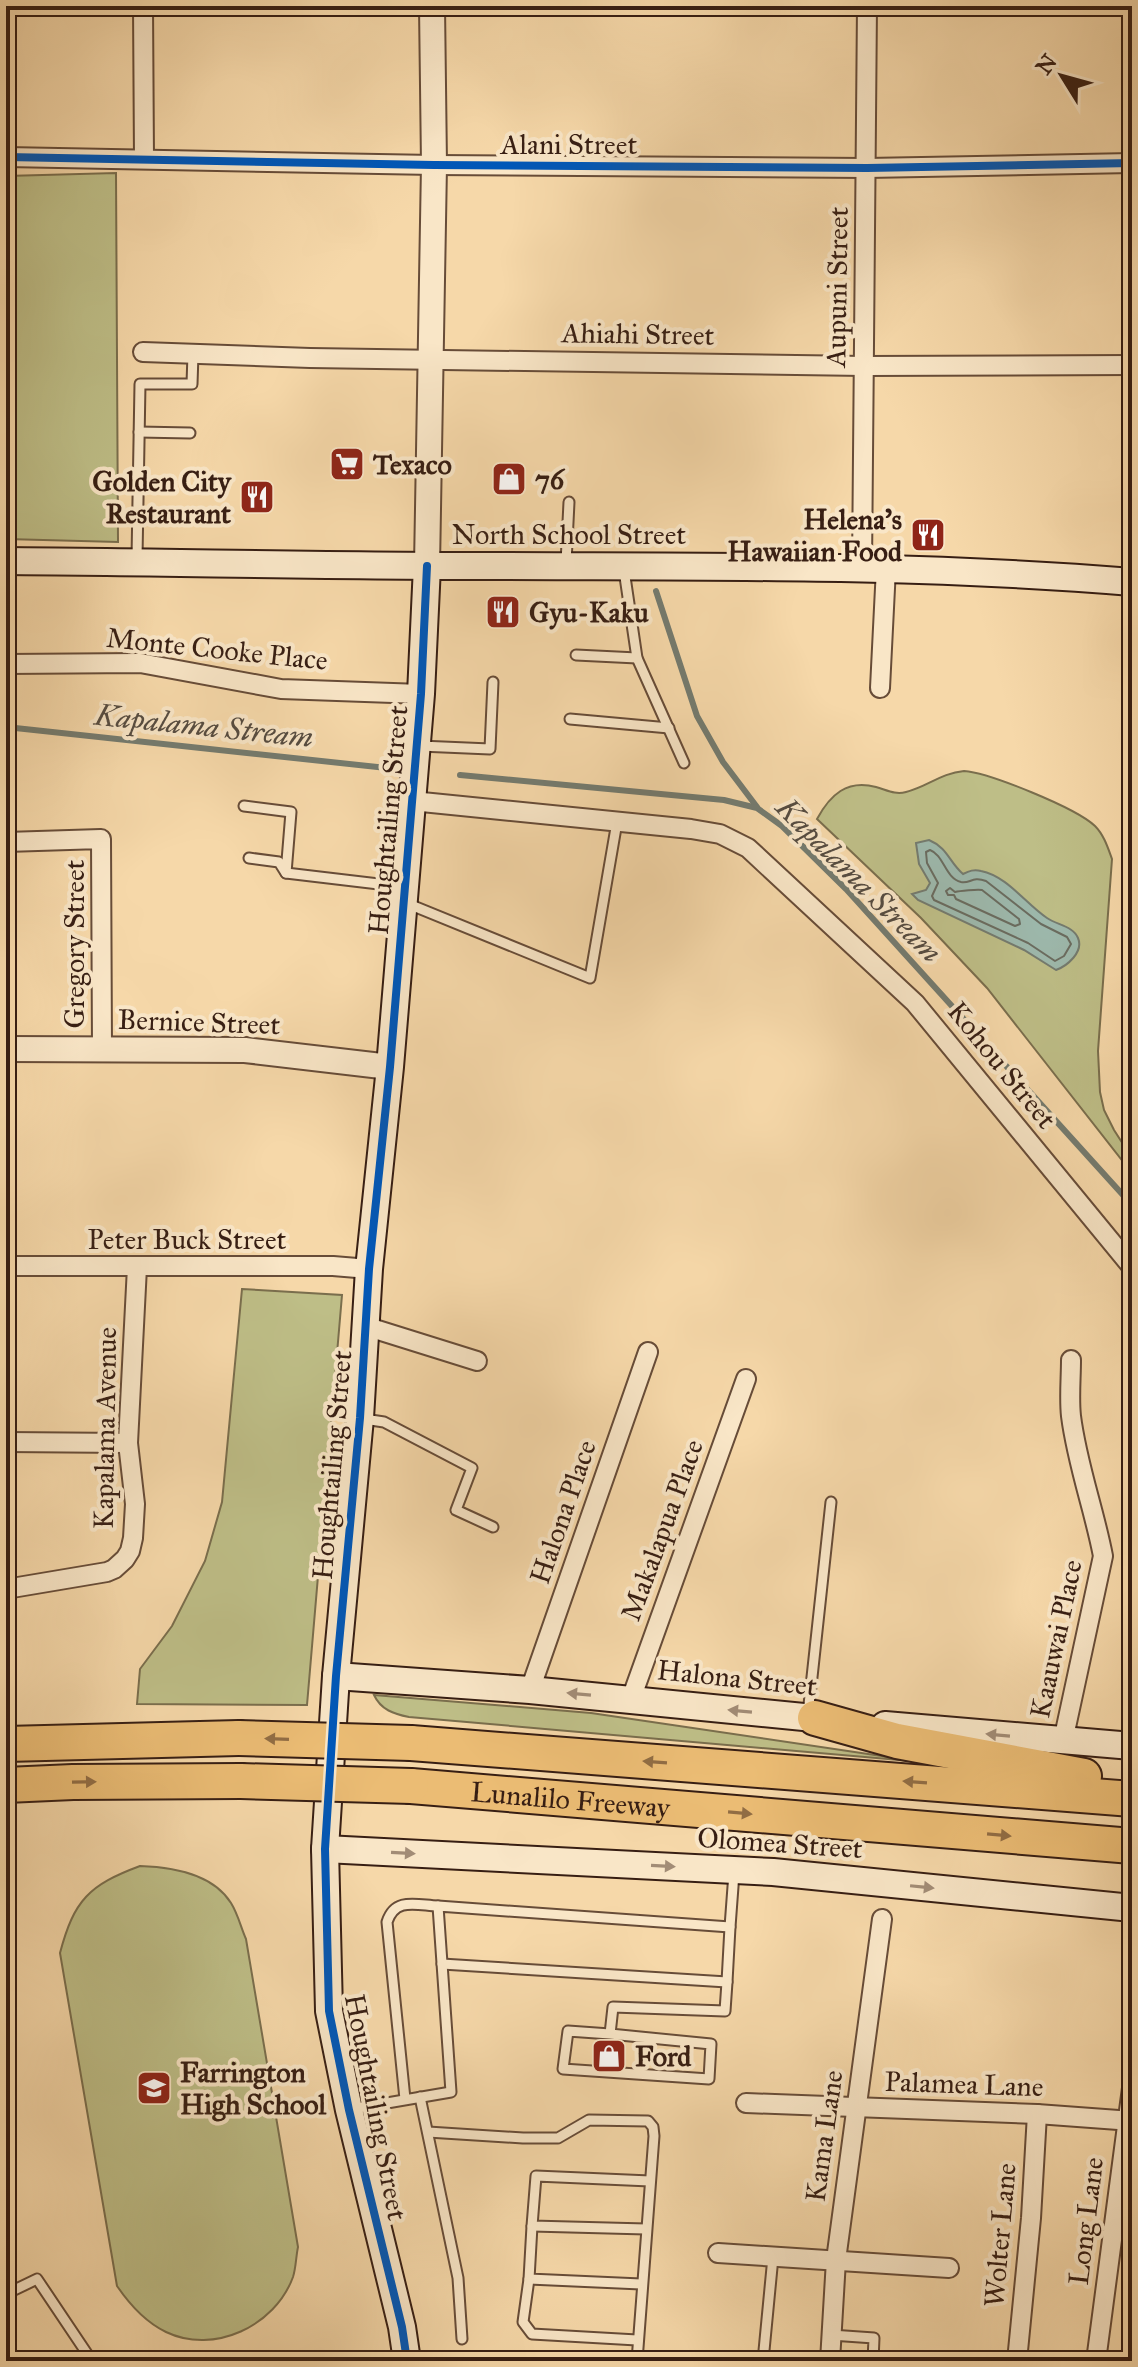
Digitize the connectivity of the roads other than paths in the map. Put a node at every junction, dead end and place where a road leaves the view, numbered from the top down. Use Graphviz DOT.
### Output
graph roads {
  1 [pos="143,6"];
  2 [pos="432,6"];
  3 [pos="867,6"];
  4 [pos="6,157"];
  5 [pos="144,159"];
  6 [pos="1132,163"];
  7 [pos="434,165"];
  8 [pos="867,168"];
  9 [pos="143,352"];
  10 [pos="193,354"];
  11 [pos="429,359"];
  12 [pos="1132,365"];
  13 [pos="864,366"];
  14 [pos="139,432"];
  15 [pos="190,433"];
  16 [pos="569,502"];
  17 [pos="6,561"];
  18 [pos="137,561"];
  19 [pos="427,566"];
  20 [pos="566,566"];
  21 [pos="624,566"];
  22 [pos="874,568"];
  23 [pos="1132,582"];
  24 [pos="576,655"];
  25 [pos="637,658"];
  26 [pos="6,664"];
  27 [pos="493,682"];
  28 [pos="880,688"];
  29 [pos="421,694"];
  30 [pos="570,719"];
  31 [pos="669,728"];
  32 [pos="417,746"];
  33 [pos="684,763"];
  34 [pos="412,801"];
  35 [pos="244,806"];
  36 [pos="617,821"];
  37 [pos="6,842"];
  38 [pos="249,858"];
  39 [pos="286,873"];
  40 [pos="404,894"];
  41 [pos="102,1048"];
  42 [pos="6,1049"];
  43 [pos="390,1067"];
  44 [pos="6,1266"];
  45 [pos="137,1267"];
  46 [pos="1132,1267"];
  47 [pos="369,1269"];
  48 [pos="365,1326"];
  49 [pos="648,1352"];
  50 [pos="1071,1360"];
  51 [pos="477,1361"];
  52 [pos="746,1379"];
  53 [pos="360,1418"];
  54 [pos="6,1442"];
  55 [pos="128,1443"];
  56 [pos="831,1502"];
  57 [pos="493,1527"];
  58 [pos="6,1589"];
  59 [pos="336,1676"];
  60 [pos="530,1690"];
  61 [pos="631,1699"];
  62 [pos="812,1718"];
  63 [pos="1063,1741"];
  64 [pos="6,1744"];
  65 [pos="1132,1746"];
  66 [pos="1132,1784"];
  67 [pos="6,1785"];
  68 [pos="1132,1799"];
  69 [pos="1132,1846"];
  70 [pos="325,1849"];
  71 [pos="734,1870"];
  72 [pos="438,1906"];
  73 [pos="1132,1908"];
  74 [pos="882,1919"];
  75 [pos="730,1927"];
  76 [pos="442,1964"];
  77 [pos="727,1982"];
  78 [pos="610,2034"];
  79 [pos="1132,2088"];
  80 [pos="420,2097"];
  81 [pos="405,2099"];
  82 [pos="746,2103"];
  83 [pos="856,2108"];
  84 [pos="349,2110"];
  85 [pos="1037,2114"];
  86 [pos="1130,2121"];
  87 [pos="428,2132"];
  88 [pos="650,2181"];
  89 [pos="532,2226"];
  90 [pos="646,2229"];
  91 [pos="718,2253"];
  92 [pos="773,2256"];
  93 [pos="836,2260"];
  94 [pos="949,2268"];
  95 [pos="529,2279"];
  96 [pos="641,2284"];
  97 [pos="6,2294"];
  98 [pos="402,2327"];
  99 [pos="831,2335"];
  100 [pos="462,2339"];
  101 [pos="637,2340"];
  102 [pos="92,2361"];
  103 [pos="407,2361"];
  104 [pos="424,2361"];
  105 [pos="637,2361"];
  106 [pos="763,2361"];
  107 [pos="830,2361"];
  108 [pos="873,2361"];
  109 [pos="1017,2361"];
  110 [pos="1096,2361"];
  1 -- 5 [label="street"];
  2 -- 7 [label="street, Houghtailing Street"];
  3 -- 8 [label="street, Aupuni Street"];
  4 -- 5 [label="street, Alani Street"];
  5 -- 7 [label="street, Alani Street"];
  6 -- 8 [label="street, Alani Street"];
  7 -- 8 [label="street, Alani Street"];
  7 -- 11 [label="street, Houghtailing Street"];
  8 -- 13 [label="street, Aupuni Street"];
  9 -- 10 [label="street, Ahiahi Street"];
  10 -- 11 [label="street, Ahiahi Street"];
  10 -- 14 [label="lane"];
  11 -- 13 [label="street, Ahiahi Street"];
  11 -- 19 [label="street, Houghtailing Street"];
  12 -- 13 [label="street, Ahiahi Street"];
  13 -- 22 [label="street, Aupuni Street"];
  14 -- 15 [label="lane"];
  14 -- 18 [label="lane"];
  16 -- 20 [label="lane"];
  17 -- 18 [label="main road, North School Street"];
  18 -- 19 [label="main road, North School Street"];
  19 -- 20 [label="main road, North School Street"];
  19 -- 29 [label="main road, Houghtailing Street"];
  20 -- 21 [label="main road, North School Street"];
  21 -- 22 [label="main road, North School Street"];
  21 -- 25 [label="lane"];
  22 -- 23 [label="main road, North School Street"];
  22 -- 28 [label="street, Aupuni Street"];
  24 -- 25 [label="lane"];
  25 -- 31 [label="lane"];
  26 -- 29 [label="street, Monte Cooke Place"];
  27 -- 32 [label="lane"];
  29 -- 32 [label="main road, Houghtailing Street"];
  30 -- 31 [label="lane"];
  31 -- 33 [label="lane"];
  32 -- 34 [label="main road, Houghtailing Street"];
  34 -- 36 [label="street, Kohou Street"];
  34 -- 40 [label="main road, Houghtailing Street"];
  35 -- 39 [label="lane"];
  36 -- 40 [label="lane"];
  36 -- 46 [label="street, Kohou Street"];
  37 -- 41 [label="street, Gregory Street"];
  38 -- 39 [label="lane"];
  39 -- 40 [label="lane"];
  40 -- 43 [label="main road, Houghtailing Street"];
  41 -- 42 [label="street, Bernice Street"];
  41 -- 43 [label="street, Bernice Street"];
  43 -- 47 [label="main road, Houghtailing Street"];
  44 -- 45 [label="street, Peter Buck Street"];
  45 -- 47 [label="street, Peter Buck Street"];
  45 -- 55 [label="street, Kapalama Avenue"];
  47 -- 48 [label="main road, Houghtailing Street"];
  48 -- 51 [label="street"];
  48 -- 53 [label="main road, Houghtailing Street"];
  49 -- 60 [label="street, Halona Place"];
  50 -- 63 [label="street, Kaauwai Place"];
  52 -- 61 [label="street, Makalapua Place"];
  53 -- 57 [label="lane"];
  53 -- 59 [label="main road, Houghtailing Street"];
  54 -- 55 [label="street"];
  55 -- 58 [label="street, Kapalama Avenue"];
  56 -- 62 [label="lane"];
  59 -- 60 [label="main road, Halona Street"];
  59 -- 70 [label="main road, Houghtailing Street"];
  61 -- 60 [label="main road, Halona Street, one-way"];
  62 -- 61 [label="main road, Halona Street, one-way"];
  63 -- 62 [label="main road, Halona Street, one-way"];
  62 -- 66 [label="highway"];
  63 -- 65 [label="main road, Halona Street"];
  68 -- 64 [label="highway, Lunalilo Freeway, one-way, bridge"];
  67 -- 69 [label="highway, Lunalilo Freeway, one-way, bridge"];
  70 -- 71 [label="main road, Olomea Street, one-way"];
  70 -- 84 [label="main road, Houghtailing Street"];
  71 -- 73 [label="main road, Olomea Street, one-way"];
  71 -- 75 [label="lane"];
  72 -- 75 [label="lane"];
  72 -- 76 [label="lane"];
  72 -- 81 [label="lane"];
  74 -- 83 [label="street, Kama Lane"];
  75 -- 77 [label="lane"];
  76 -- 77 [label="lane"];
  76 -- 80 [label="lane"];
  77 -- 78 [label="lane"];
  78 -- 78 [label="lane"];
  79 -- 86 [label="street, Long Lane"];
  80 -- 81 [label="lane"];
  80 -- 87 [label="lane"];
  81 -- 84 [label="lane"];
  82 -- 83 [label="street, Palamea Lane"];
  83 -- 85 [label="street, Palamea Lane"];
  83 -- 93 [label="street, Kama Lane"];
  84 -- 98 [label="main road, Houghtailing Street"];
  85 -- 86 [label="street, Palamea Lane"];
  85 -- 109 [label="street, Wolter Lane"];
  86 -- 110 [label="street, Long Lane"];
  87 -- 88 [label="lane"];
  87 -- 100 [label="lane"];
  88 -- 89 [label="lane"];
  88 -- 90 [label="lane"];
  89 -- 90 [label="lane"];
  89 -- 95 [label="lane"];
  90 -- 96 [label="lane"];
  91 -- 92 [label="street"];
  92 -- 93 [label="street"];
  92 -- 106 [label="lane"];
  93 -- 94 [label="street"];
  93 -- 99 [label="street, Kama Lane"];
  95 -- 96 [label="lane"];
  95 -- 101 [label="lane"];
  96 -- 101 [label="lane"];
  97 -- 102 [label="lane"];
  98 -- 103 [label="main road, Houghtailing Street"];
  98 -- 104 [label="main road"];
  99 -- 107 [label="street, Kama Lane"];
  99 -- 108 [label="lane"];
  101 -- 105 [label="lane"];
}
